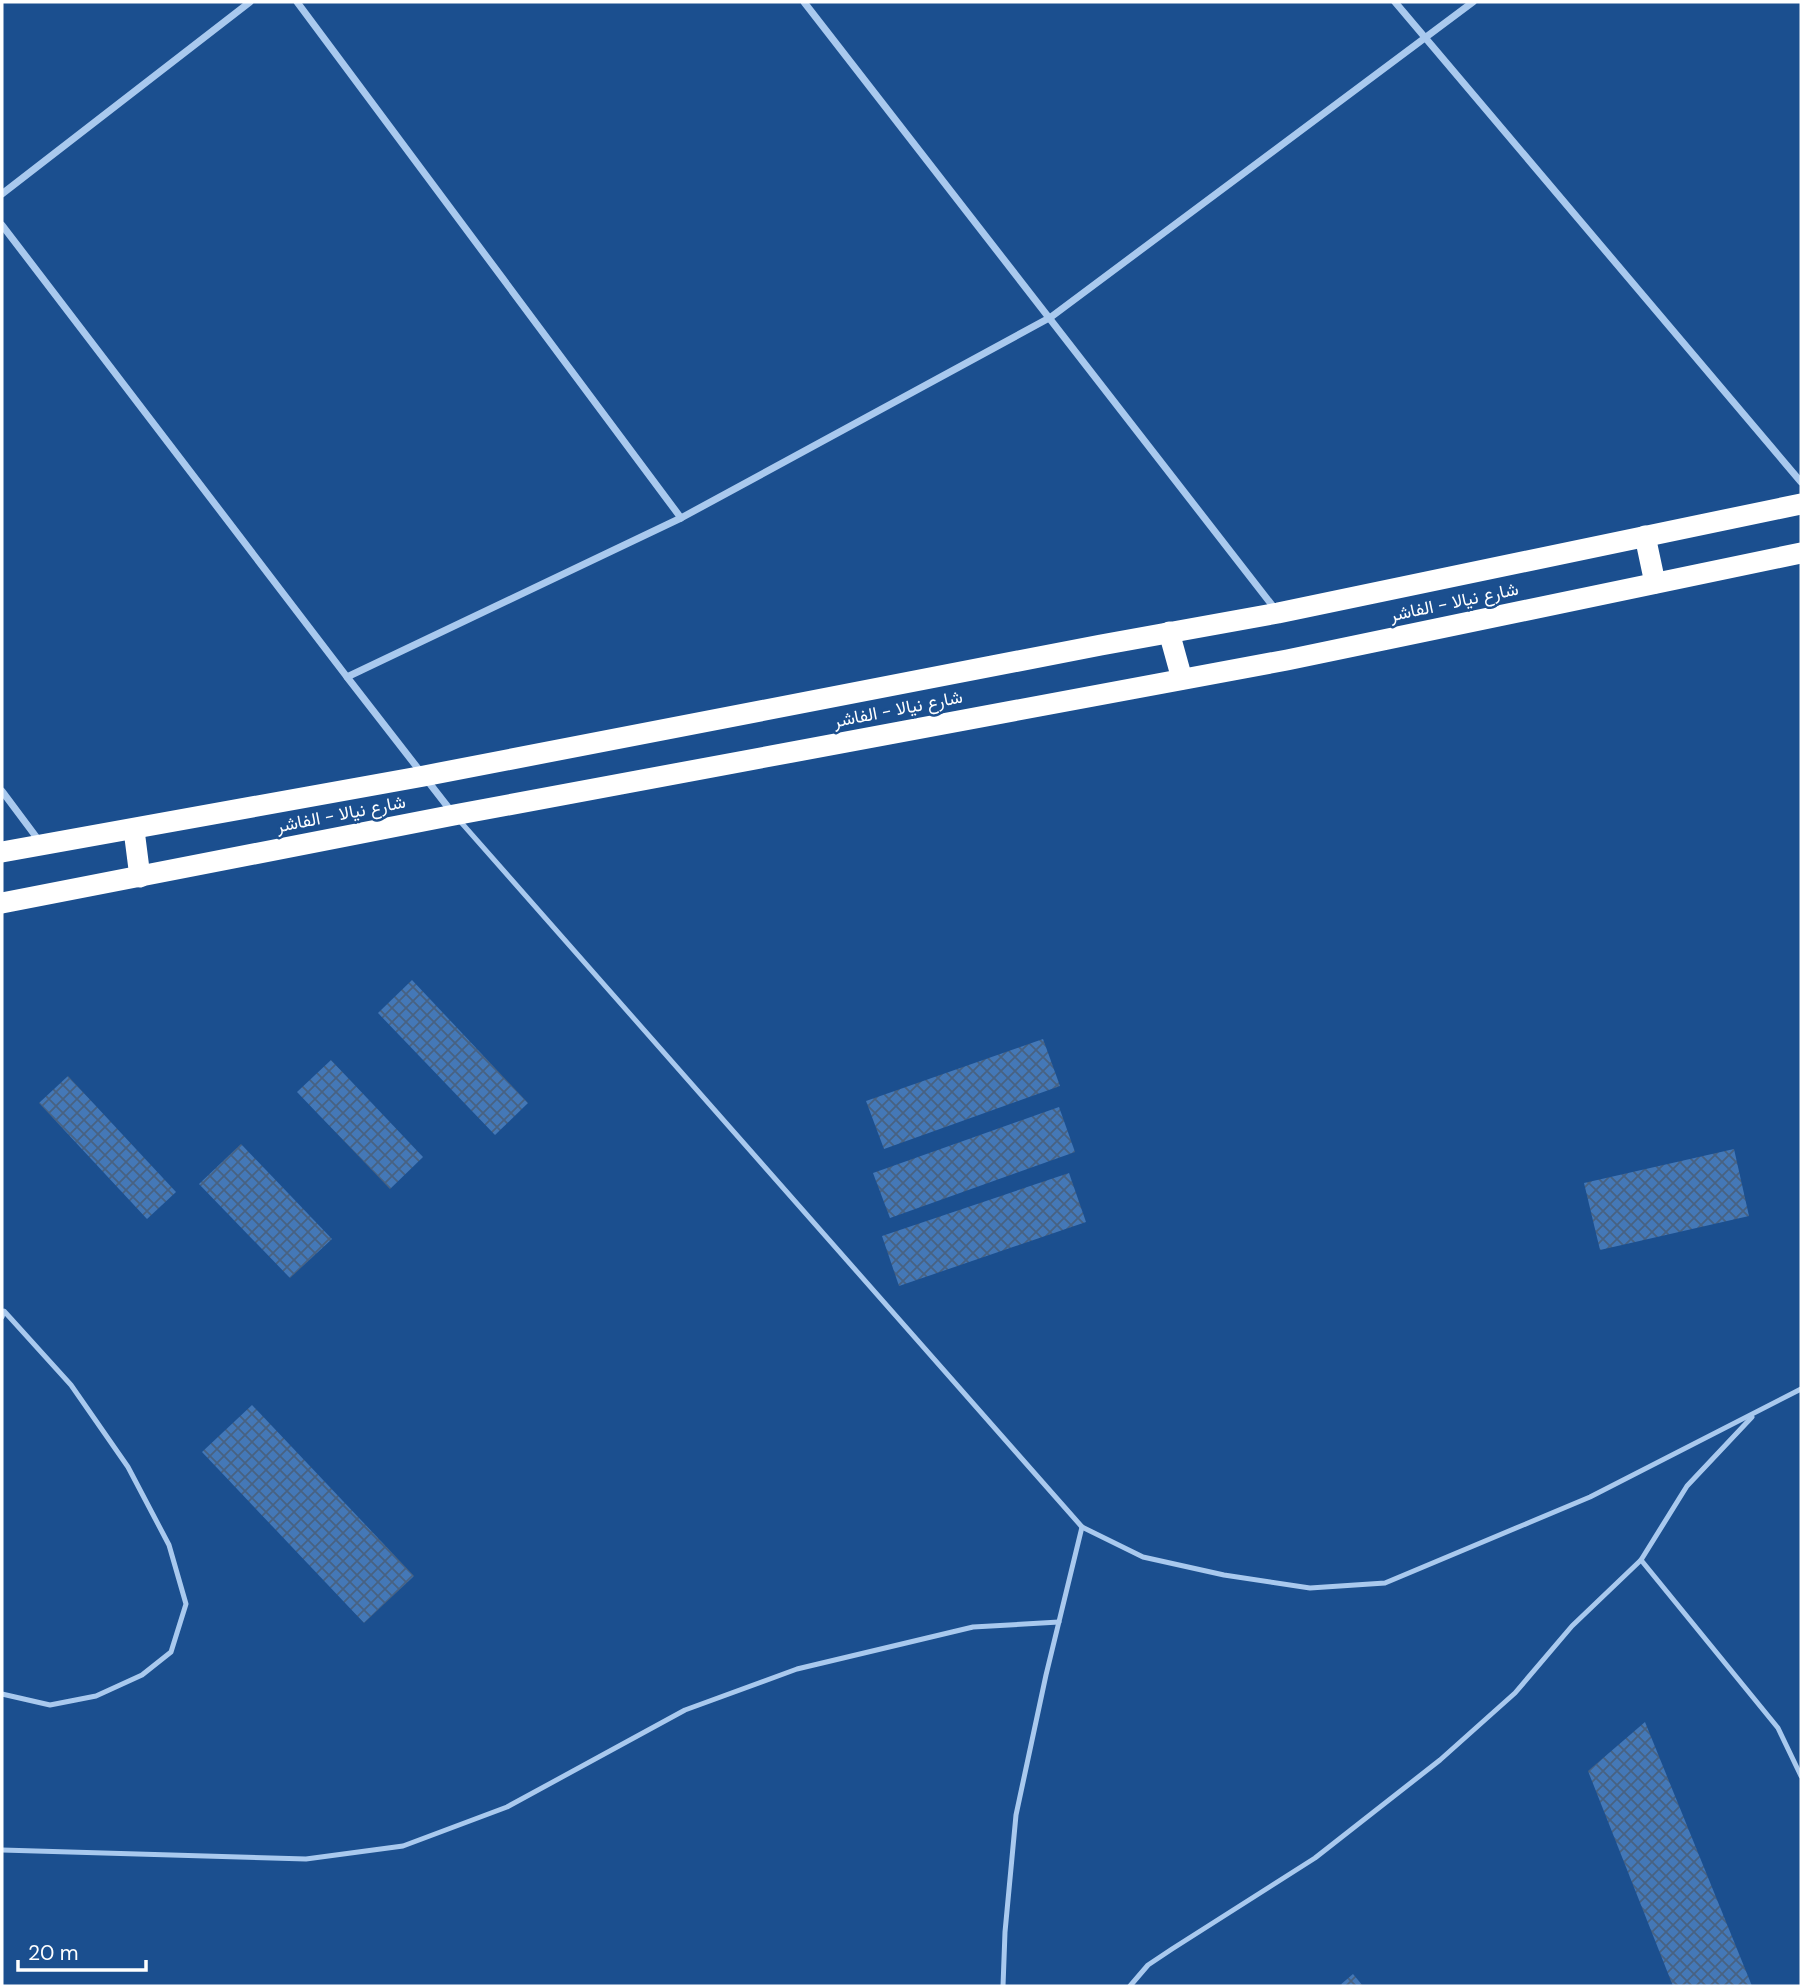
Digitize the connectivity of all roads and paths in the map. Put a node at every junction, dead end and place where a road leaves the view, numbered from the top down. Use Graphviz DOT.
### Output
graph roads {
  1 [pos="250,2"];
  2 [pos="297,2"];
  3 [pos="804,2"];
  4 [pos="1395,2"];
  5 [pos="1473,2"];
  6 [pos="1425,38"];
  7 [pos="2,194"];
  8 [pos="2,225"];
  9 [pos="1051,317"];
  10 [pos="1801,482"];
  11 [pos="1801,504"];
  12 [pos="681,518"];
  13 [pos="1645,536"];
  14 [pos="1801,553"];
  15 [pos="1655,583"];
  16 [pos="1278,613"];
  17 [pos="1169,632"];
  18 [pos="347,677"];
  19 [pos="1182,679"];
  20 [pos="424,776"];
  21 [pos="2,790"];
  22 [pos="454,815"];
  23 [pos="134,830"];
  24 [pos="42,845"];
  25 [pos="2,852"];
  26 [pos="140,877"];
  27 [pos="2,903"];
  28 [pos="3,1312"];
  29 [pos="1801,1389"];
  30 [pos="1754,1414"];
  31 [pos="1082,1527"];
  32 [pos="1641,1560"];
  33 [pos="1059,1622"];
  34 [pos="2,1694"];
  35 [pos="1801,1776"];
  36 [pos="2,1850"];
  37 [pos="1003,1986"];
  38 [pos="1130,1986"];
  1 -- 7 [label="street"];
  2 -- 12 [label="street"];
  3 -- 9 [label="street"];
  4 -- 6 [label="street"];
  5 -- 6 [label="street"];
  6 -- 9 [label="street"];
  6 -- 10 [label="street"];
  8 -- 18 [label="street"];
  9 -- 12 [label="street"];
  9 -- 16 [label="street"];
  11 -- 13 [label="highway, شارع نيالا - الفاشر"];
  12 -- 18 [label="street"];
  13 -- 15 [label="highway"];
  13 -- 16 [label="highway, شارع نيالا - الفاشر"];
  14 -- 15 [label="highway, شارع نيالا - الفاشر"];
  15 -- 19 [label="highway, شارع نيالا - الفاشر"];
  16 -- 17 [label="highway, شارع نيالا - الفاشر"];
  17 -- 19 [label="highway"];
  17 -- 20 [label="highway, شارع نيالا - الفاشر"];
  18 -- 20 [label="street"];
  19 -- 22 [label="highway, شارع نيالا - الفاشر"];
  20 -- 22 [label="street"];
  20 -- 23 [label="highway, شارع نيالا - الفاشر"];
  21 -- 24 [label="street"];
  22 -- 26 [label="highway, شارع نيالا - الفاشر"];
  22 -- 31 [label="lane"];
  23 -- 24 [label="highway, شارع نيالا - الفاشر"];
  23 -- 26 [label="highway"];
  24 -- 25 [label="highway, شارع نيالا - الفاشر"];
  26 -- 27 [label="highway, شارع نيالا - الفاشر"];
  28 -- 34 [label="lane"];
  29 -- 30 [label="lane"];
  30 -- 31 [label="lane"];
  30 -- 32 [label="lane"];
  31 -- 33 [label="lane"];
  32 -- 35 [label="lane"];
  32 -- 38 [label="lane"];
  33 -- 36 [label="lane"];
  33 -- 37 [label="lane"];
}
